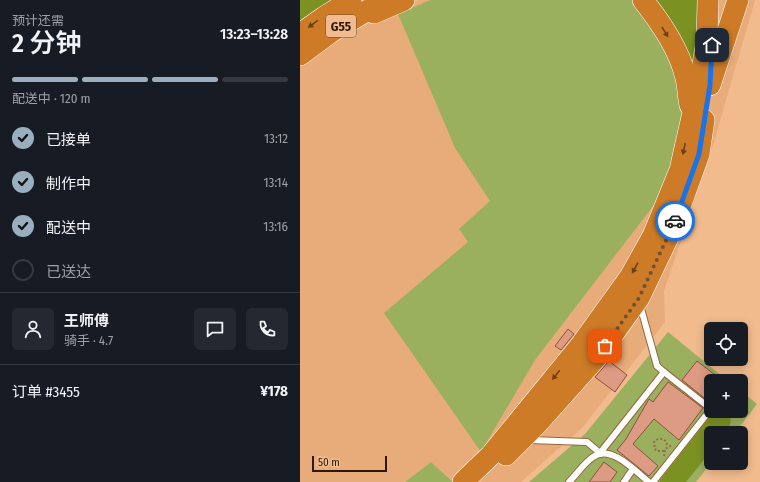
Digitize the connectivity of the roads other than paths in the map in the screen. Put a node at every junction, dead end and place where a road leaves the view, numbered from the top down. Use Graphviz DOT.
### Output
graph roads {
  1 [pos="351,0"];
  2 [pos="385,0"];
  3 [pos="404,0"];
  4 [pos="643,0"];
  5 [pos="708,0"];
  6 [pos="714,0"];
  7 [pos="738,0"];
  8 [pos="331,32"];
  9 [pos="300,34"];
  10 [pos="300,55"];
  11 [pos="710,85"];
  12 [pos="692,116"];
  13 [pos="639,298"];
  14 [pos="589,352"];
  15 [pos="664,372"];
  16 [pos="521,440"];
  17 [pos="600,453"];
  18 [pos="633,469"];
  19 [pos="463,482"];
  20 [pos="479,482"];
  21 [pos="569,482"];
  22 [pos="624,482"];
  23 [pos="649,482"];
  24 [pos="653,482"];
  1 -- 9 [label="highway, G55, one-way"];
  2 -- 8 [label="highway, G55"];
  3 -- 8 [label="highway"];
  4 -- 12 [label="highway, one-way"];
  5 -- 12 [label="highway"];
  6 -- 11 [label="highway"];
  7 -- 11 [label="highway"];
  8 -- 10 [label="highway, G55"];
  11 -- 13 [label="highway"];
  12 -- 14 [label="highway, one-way"];
  13 -- 14 [label="highway"];
  13 -- 15 [label="lane"];
  14 -- 16 [label="highway"];
  14 -- 19 [label="highway, one-way"];
  15 -- 17 [label="lane"];
  15 -- 24 [label="lane"];
  16 -- 17 [label="lane"];
  16 -- 20 [label="highway"];
  17 -- 18 [label="lane"];
  17 -- 21 [label="lane"];
  18 -- 22 [label="lane"];
  18 -- 23 [label="lane"];
}
